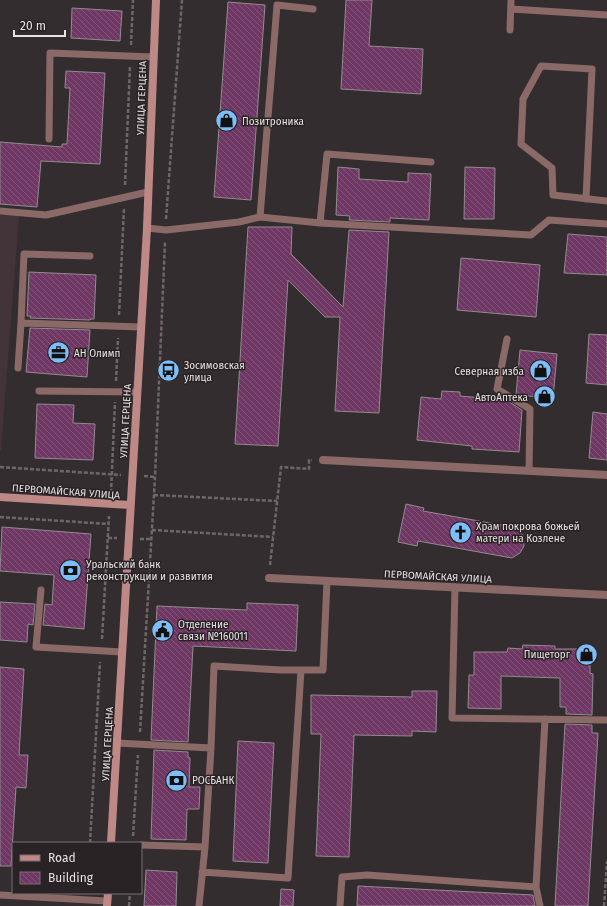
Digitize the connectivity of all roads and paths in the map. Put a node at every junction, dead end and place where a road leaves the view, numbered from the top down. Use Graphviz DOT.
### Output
graph roads {
  1 [pos="133,0"];
  2 [pos="156,0"];
  3 [pos="182,0"];
  4 [pos="511,0"];
  5 [pos="313,9"];
  6 [pos="511,9"];
  7 [pos="607,15"];
  8 [pos="510,30"];
  9 [pos="131,56"];
  10 [pos="153,57"];
  11 [pos="49,139"];
  12 [pos="431,162"];
  13 [pos="148,192"];
  14 [pos="124,197"];
  15 [pos="586,199"];
  16 [pos="607,201"];
  17 [pos="0,212"];
  18 [pos="260,217"];
  19 [pos="320,223"];
  20 [pos="607,224"];
  21 [pos="147,228"];
  22 [pos="166,230"];
  23 [pos="90,256"];
  24 [pos="21,324"];
  25 [pos="118,326"];
  26 [pos="141,327"];
  27 [pos="507,339"];
  28 [pos="18,368"];
  29 [pos="39,391"];
  30 [pos="115,392"];
  31 [pos="137,392"];
  32 [pos="323,460"];
  33 [pos="0,467"];
  34 [pos="529,471"];
  35 [pos="111,475"];
  36 [pos="132,476"];
  37 [pos="607,476"];
  38 [pos="155,477"];
  39 [pos="154,495"];
  40 [pos="0,497"];
  41 [pos="278,501"];
  42 [pos="110,504"];
  43 [pos="130,505"];
  44 [pos="0,517"];
  45 [pos="109,524"];
  46 [pos="152,530"];
  47 [pos="273,537"];
  48 [pos="269,578"];
  49 [pos="327,581"];
  50 [pos="455,587"];
  51 [pos="41,590"];
  52 [pos="607,595"];
  53 [pos="101,651"];
  54 [pos="122,652"];
  55 [pos="301,670"];
  56 [pos="545,719"];
  57 [pos="607,720"];
  58 [pos="117,743"];
  59 [pos="139,744"];
  60 [pos="211,748"];
  61 [pos="90,842"];
  62 [pos="111,842"];
  63 [pos="133,842"];
  64 [pos="142,845"];
  65 [pos="205,847"];
  66 [pos="607,861"];
  67 [pos="202,872"];
  68 [pos="536,887"];
  69 [pos="130,894"];
  70 [pos="0,895"];
  71 [pos="107,900"];
  72 [pos="129,906"];
  73 [pos="199,906"];
  74 [pos="340,906"];
  75 [pos="540,906"];
  76 [pos="604,906"];
  1 -- 9 [label="path"];
  2 -- 10 [label="main road, УЛИЦА ГЕРЦЕНА"];
  3 -- 22 [label="path"];
  4 -- 6 [label="lane"];
  5 -- 18 [label="lane"];
  6 -- 7 [label="lane"];
  6 -- 8 [label="lane"];
  9 -- 10 [label="lane"];
  9 -- 11 [label="lane"];
  9 -- 14 [label="path"];
  10 -- 13 [label="main road, УЛИЦА ГЕРЦЕНА"];
  12 -- 19 [label="lane"];
  13 -- 14 [label="lane"];
  13 -- 21 [label="main road, УЛИЦА ГЕРЦЕНА"];
  14 -- 17 [label="lane"];
  14 -- 25 [label="path"];
  15 -- 15 [label="lane"];
  15 -- 16 [label="lane"];
  18 -- 19 [label="lane"];
  18 -- 22 [label="lane"];
  19 -- 20 [label="lane"];
  21 -- 22 [label="lane"];
  21 -- 26 [label="main road, УЛИЦА ГЕРЦЕНА"];
  22 -- 38 [label="path"];
  23 -- 24 [label="lane"];
  24 -- 25 [label="lane"];
  24 -- 28 [label="lane"];
  25 -- 26 [label="lane"];
  25 -- 30 [label="path"];
  26 -- 31 [label="main road, УЛИЦА ГЕРЦЕНА"];
  27 -- 34 [label="lane"];
  29 -- 30 [label="lane"];
  30 -- 31 [label="lane"];
  30 -- 35 [label="path"];
  31 -- 36 [label="main road, УЛИЦА ГЕРЦЕНА"];
  32 -- 34 [label="street"];
  32 -- 41 [label="path"];
  33 -- 35 [label="path"];
  34 -- 37 [label="street"];
  35 -- 36 [label="path"];
  35 -- 42 [label="path"];
  36 -- 38 [label="path"];
  36 -- 43 [label="main road, УЛИЦА ГЕРЦЕНА"];
  38 -- 39 [label="path"];
  39 -- 41 [label="path"];
  39 -- 46 [label="path"];
  40 -- 42 [label="main road, ПЕРВОМАЙСКАЯ УЛИЦА"];
  41 -- 47 [label="path"];
  42 -- 43 [label="main road, ПЕРВОМАЙСКАЯ УЛИЦА"];
  42 -- 45 [label="path"];
  43 -- 54 [label="main road, УЛИЦА ГЕРЦЕНА"];
  44 -- 45 [label="path"];
  45 -- 53 [label="path"];
  46 -- 47 [label="path"];
  46 -- 59 [label="path"];
  47 -- 48 [label="path"];
  48 -- 49 [label="street, ПЕРВОМАЙСКАЯ УЛИЦА"];
  49 -- 50 [label="street, ПЕРВОМАЙСКАЯ УЛИЦА"];
  49 -- 55 [label="lane"];
  50 -- 52 [label="street, ПЕРВОМАЙСКАЯ УЛИЦА"];
  50 -- 56 [label="lane"];
  51 -- 53 [label="lane"];
  53 -- 54 [label="lane"];
  53 -- 61 [label="path"];
  54 -- 58 [label="main road, УЛИЦА ГЕРЦЕНА"];
  55 -- 60 [label="lane"];
  55 -- 67 [label="lane"];
  56 -- 57 [label="lane"];
  56 -- 68 [label="lane"];
  58 -- 59 [label="lane"];
  58 -- 62 [label="main road, УЛИЦА ГЕРЦЕНА"];
  59 -- 60 [label="lane"];
  59 -- 63 [label="path"];
  60 -- 65 [label="lane"];
  64 -- 65 [label="lane"];
  65 -- 67 [label="lane"];
  66 -- 76 [label="path"];
  67 -- 73 [label="lane"];
  68 -- 74 [label="lane"];
  68 -- 75 [label="lane"];
  69 -- 72 [label="path"];
  70 -- 71 [label="lane"];
}
